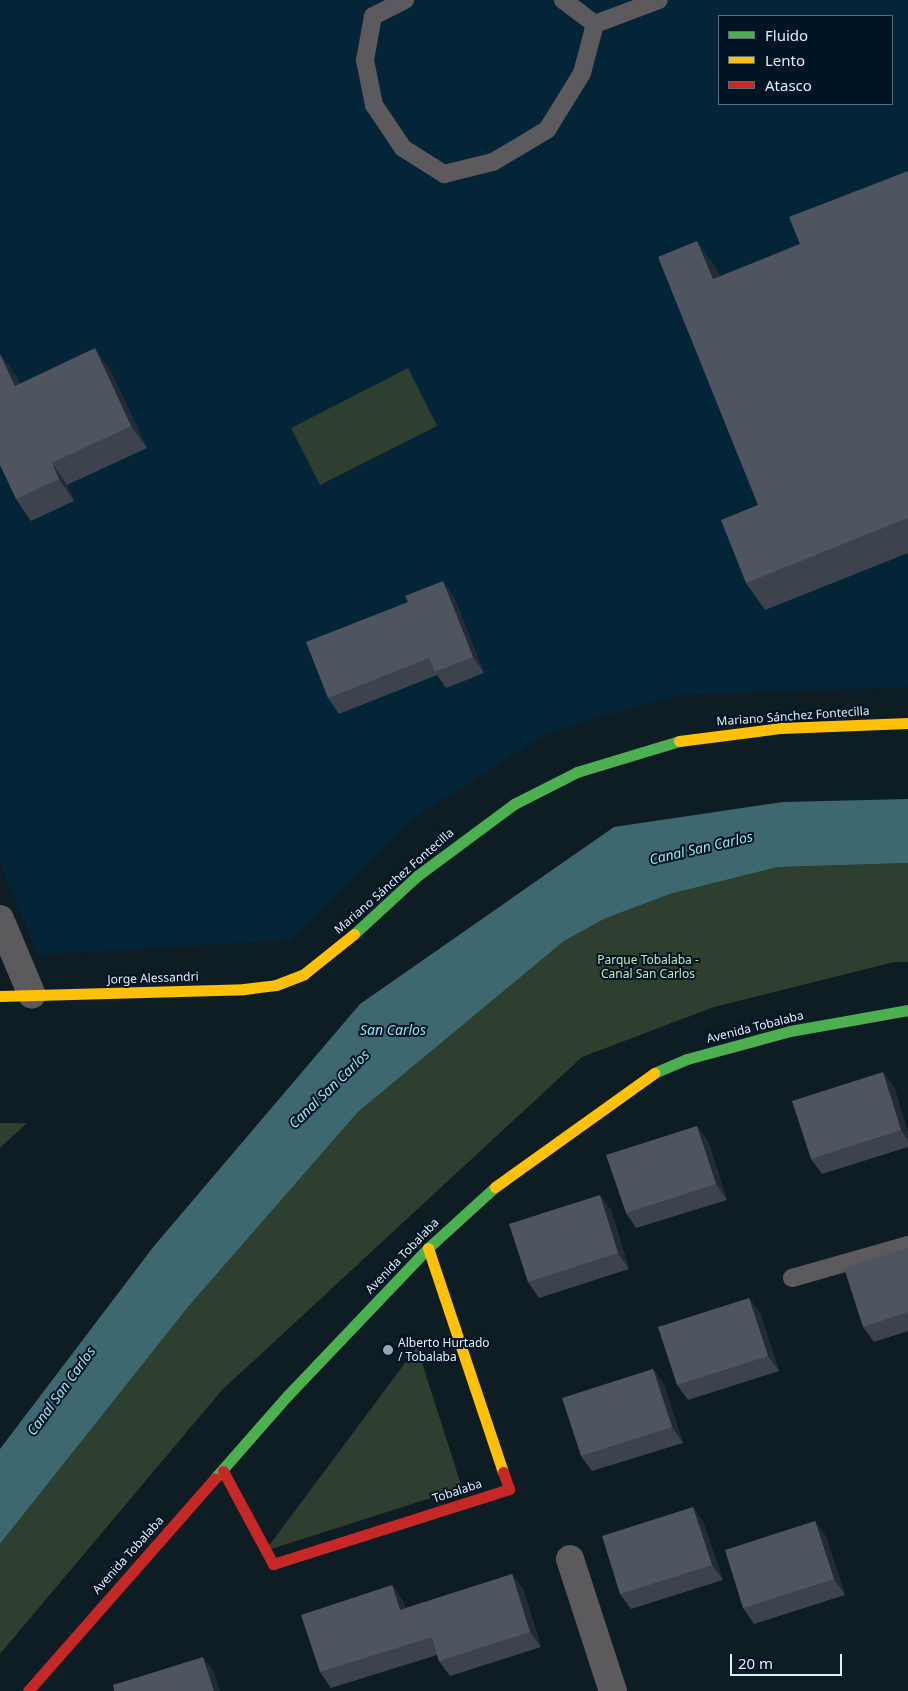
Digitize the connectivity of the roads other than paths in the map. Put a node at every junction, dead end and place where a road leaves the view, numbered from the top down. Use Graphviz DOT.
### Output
graph roads {
  1 [pos="405,0"];
  2 [pos="563,0"];
  3 [pos="659,0"];
  4 [pos="595,24"];
  5 [pos="908,723"];
  6 [pos="0,919"];
  7 [pos="304,974"];
  8 [pos="32,995"];
  9 [pos="0,996"];
  10 [pos="908,1010"];
  11 [pos="908,1245"];
  12 [pos="428,1248"];
  13 [pos="792,1278"];
  14 [pos="223,1471"];
  15 [pos="570,1558"];
  16 [pos="28,1691"];
  17 [pos="613,1691"];
  1 -- 4 [label="lane"];
  2 -- 4 [label="lane"];
  3 -- 4 [label="lane"];
  5 -- 7 [label="street, Mariano Sánchez Fontecilla"];
  6 -- 8 [label="street"];
  7 -- 8 [label="street, Jorge Alessandri"];
  8 -- 9 [label="street, Jorge Alessandri"];
  10 -- 12 [label="street, Avenida Tobalaba"];
  11 -- 13 [label="lane"];
  12 -- 14 [label="street, Avenida Tobalaba"];
  12 -- 14 [label="street, Tobalaba"];
  14 -- 16 [label="street, Avenida Tobalaba"];
  15 -- 17 [label="street"];
}
